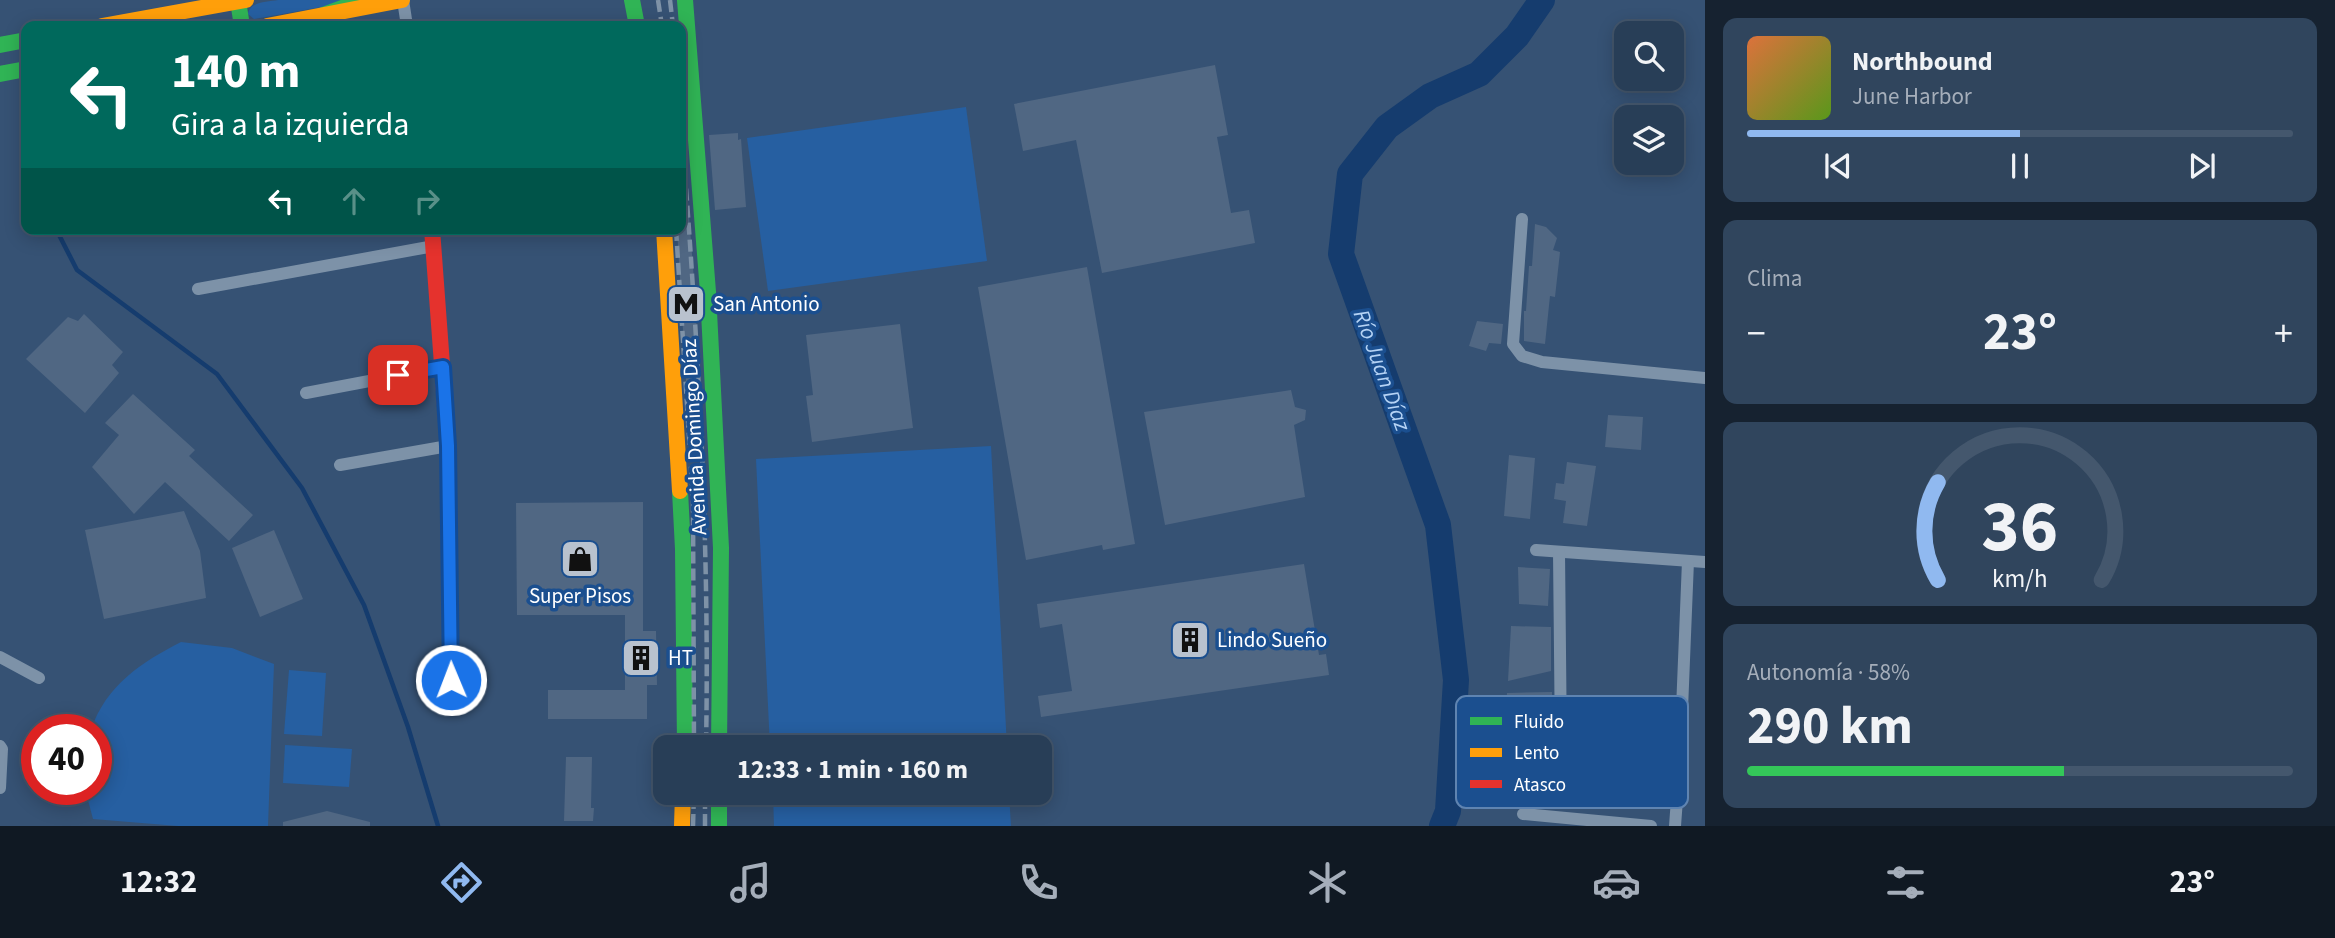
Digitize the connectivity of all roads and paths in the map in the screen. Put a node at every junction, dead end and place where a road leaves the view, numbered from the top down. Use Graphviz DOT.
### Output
graph roads {
  1 [pos="364,0"];
  2 [pos="403,0"];
  3 [pos="632,0"];
  4 [pos="646,0"];
  5 [pos="685,0"];
  6 [pos="691,0"];
  7 [pos="242,1"];
  8 [pos="323,15"];
  9 [pos="687,17"];
  10 [pos="130,21"];
  11 [pos="242,21"];
  12 [pos="292,21"];
  13 [pos="406,21"];
  14 [pos="636,21"];
  15 [pos="648,21"];
  16 [pos="21,41"];
  17 [pos="0,45"];
  18 [pos="21,70"];
  19 [pos="0,74"];
  20 [pos="1522,219"];
  21 [pos="433,235"];
  22 [pos="664,235"];
  23 [pos="434,246"];
  24 [pos="198,289"];
  25 [pos="443,367"];
  26 [pos="1705,379"];
  27 [pos="306,393"];
  28 [pos="448,446"];
  29 [pos="340,465"];
  30 [pos="1536,550"];
  31 [pos="1559,551"];
  32 [pos="1688,561"];
  33 [pos="1705,562"];
  34 [pos="0,657"];
  35 [pos="39,678"];
  36 [pos="451,680"];
  37 [pos="1560,696"];
  38 [pos="1683,696"];
  39 [pos="685,735"];
  40 [pos="719,735"];
  41 [pos="0,746"];
  42 [pos="0,788"];
  43 [pos="683,805"];
  44 [pos="719,805"];
  45 [pos="1676,808"];
  46 [pos="1523,814"];
  47 [pos="682,826"];
  48 [pos="719,826"];
  49 [pos="1651,826"];
  50 [pos="1675,826"];
  1 -- 8 [label="main road"];
  2 -- 8 [label="main road"];
  2 -- 13 [label="street"];
  3 -- 14 [label="main road"];
  4 -- 15 [label="main road"];
  5 -- 9 [label="main road, Avenida Domingo Díaz"];
  6 -- 9 [label="main road"];
  7 -- 10 [label="main road"];
  7 -- 11 [label="main road"];
  8 -- 12 [label="main road"];
  9 -- 40 [label="main road, Avenida Domingo Díaz"];
  16 -- 17 [label="main road"];
  18 -- 19 [label="main road"];
  20 -- 26 [label="street"];
  21 -- 23 [label="main road"];
  22 -- 39 [label="main road, Avenida Domingo Díaz"];
  23 -- 24 [label="street"];
  23 -- 25 [label="main road"];
  25 -- 27 [label="street"];
  25 -- 28 [label="main road"];
  28 -- 29 [label="street"];
  28 -- 36 [label="main road"];
  30 -- 31 [label="street"];
  31 -- 32 [label="street"];
  31 -- 37 [label="street"];
  32 -- 33 [label="street"];
  32 -- 38 [label="street"];
  34 -- 35 [label="street"];
  41 -- 42 [label="street"];
  43 -- 47 [label="main road"];
  44 -- 48 [label="main road"];
  45 -- 50 [label="street"];
  46 -- 49 [label="street"];
}
